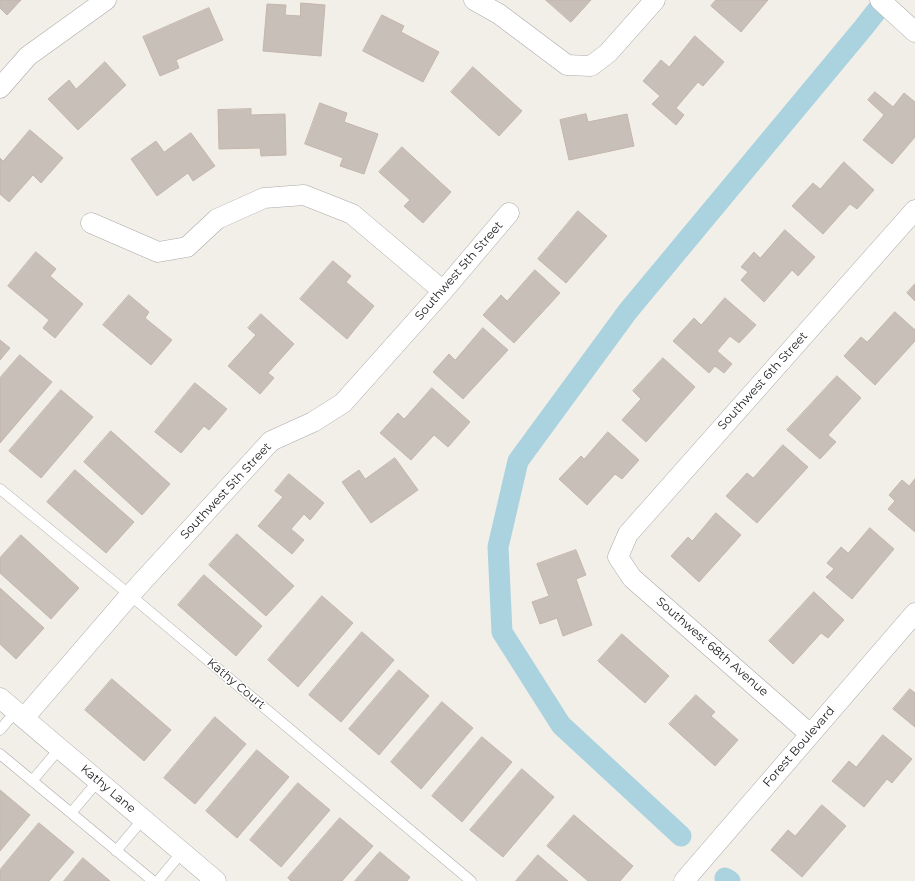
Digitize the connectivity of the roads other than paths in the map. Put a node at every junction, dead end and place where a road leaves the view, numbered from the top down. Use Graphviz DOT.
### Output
graph roads {
  1 [pos="106,0"];
  2 [pos="474,0"];
  3 [pos="655,0"];
  4 [pos="880,0"];
  5 [pos="909,26"];
  6 [pos="0,88"];
  7 [pos="915,210"];
  8 [pos="509,213"];
  9 [pos="92,224"];
  10 [pos="443,291"];
  11 [pos="0,489"];
  12 [pos="618,557"];
  13 [pos="130,595"];
  14 [pos="915,613"];
  15 [pos="0,698"];
  16 [pos="20,714"];
  17 [pos="0,730"];
  18 [pos="810,734"];
  19 [pos="60,748"];
  20 [pos="0,754"];
  21 [pos="32,781"];
  22 [pos="98,781"];
  23 [pos="71,813"];
  24 [pos="143,819"];
  25 [pos="116,851"];
  26 [pos="182,852"];
  27 [pos="153,881"];
  28 [pos="158,881"];
  29 [pos="216,881"];
  30 [pos="471,881"];
  31 [pos="684,881"];
  1 -- 6 [label="street"];
  2 -- 3 [label="street"];
  4 -- 5 [label="street"];
  7 -- 12 [label="street, Southwest 6th Street"];
  8 -- 10 [label="street, Southwest 5th Street"];
  9 -- 10 [label="street"];
  10 -- 13 [label="street, Southwest 5th Street"];
  11 -- 13 [label="lane, Kathy Court"];
  12 -- 18 [label="street, Southwest 68th Avenue"];
  13 -- 16 [label="street, Southwest 5th Street"];
  13 -- 30 [label="lane, Kathy Court"];
  14 -- 18 [label="street, Forest Boulevard"];
  15 -- 16 [label="street, Kathy Lane"];
  16 -- 17 [label="lane"];
  16 -- 19 [label="street, Kathy Lane"];
  18 -- 31 [label="street, Forest Boulevard"];
  19 -- 21 [label="lane"];
  19 -- 22 [label="street, Kathy Lane"];
  20 -- 21 [label="lane"];
  21 -- 23 [label="lane"];
  22 -- 23 [label="lane"];
  22 -- 24 [label="street, Kathy Lane"];
  23 -- 25 [label="lane"];
  24 -- 25 [label="lane"];
  24 -- 26 [label="street, Kathy Lane"];
  25 -- 27 [label="lane"];
  26 -- 28 [label="lane"];
  26 -- 29 [label="street, Kathy Lane"];
}
